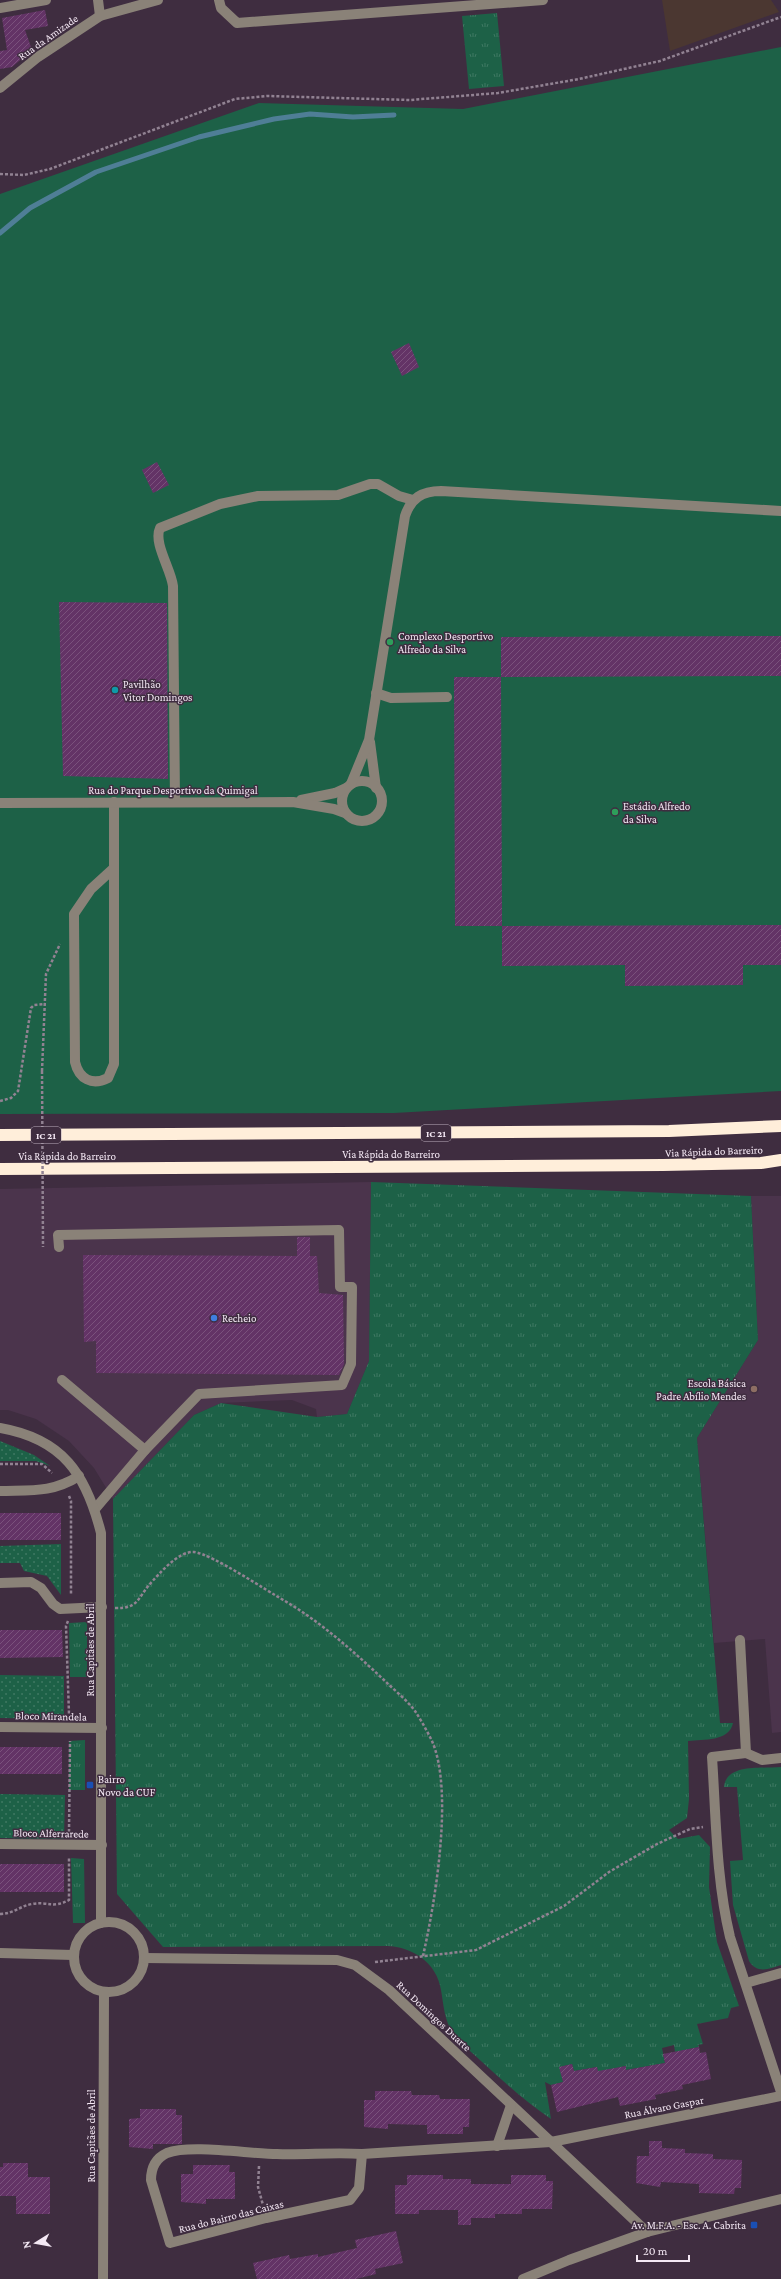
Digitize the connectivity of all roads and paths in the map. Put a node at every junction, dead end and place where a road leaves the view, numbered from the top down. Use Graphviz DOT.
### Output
graph roads {
  1 [pos="46,0"];
  2 [pos="98,0"];
  3 [pos="158,0"];
  4 [pos="219,0"];
  5 [pos="543,0"];
  6 [pos="464,3"];
  7 [pos="0,8"];
  8 [pos="100,16"];
  9 [pos="781,17"];
  10 [pos="0,88"];
  11 [pos="0,174"];
  12 [pos="413,500"];
  13 [pos="781,511"];
  14 [pos="376,693"];
  15 [pos="447,697"];
  16 [pos="369,740"];
  17 [pos="349,786"];
  18 [pos="376,788"];
  19 [pos="0,802"];
  20 [pos="114,802"];
  21 [pos="175,802"];
  22 [pos="293,802"];
  23 [pos="345,813"];
  24 [pos="114,868"];
  25 [pos="61,941"];
  26 [pos="45,1004"];
  27 [pos="0,1100"];
  28 [pos="781,1126"];
  29 [pos="0,1135"];
  30 [pos="781,1160"];
  31 [pos="0,1169"];
  32 [pos="59,1247"];
  33 [pos="43,1248"];
  34 [pos="62,1380"];
  35 [pos="0,1428"];
  36 [pos="145,1450"];
  37 [pos="0,1464"];
  38 [pos="79,1476"];
  39 [pos="64,1485"];
  40 [pos="0,1491"];
  41 [pos="95,1509"];
  42 [pos="0,1583"];
  43 [pos="102,1607"];
  44 [pos="71,1609"];
  45 [pos="740,1640"];
  46 [pos="0,1727"];
  47 [pos="70,1728"];
  48 [pos="102,1728"];
  49 [pos="746,1754"];
  50 [pos="781,1758"];
  51 [pos="717,1825"];
  52 [pos="0,1844"];
  53 [pos="68,1845"];
  54 [pos="102,1845"];
  55 [pos="0,1914"];
  56 [pos="101,1923"];
  57 [pos="0,1953"];
  58 [pos="73,1955"];
  59 [pos="423,1956"];
  60 [pos="144,1958"];
  61 [pos="355,1965"];
  62 [pos="781,1973"];
  63 [pos="746,1983"];
  64 [pos="104,1993"];
  65 [pos="781,2092"];
  66 [pos="781,2096"];
  67 [pos="511,2105"];
  68 [pos="551,2142"];
  69 [pos="497,2146"];
  70 [pos="259,2154"];
  71 [pos="362,2154"];
  72 [pos="781,2199"];
  73 [pos="266,2218"];
  74 [pos="647,2232"];
  75 [pos="103,2279"];
  76 [pos="523,2279"];
  1 -- 7 [label="street"];
  2 -- 8 [label="street"];
  3 -- 8 [label="street, Rua da Amizade"];
  4 -- 6 [label="street"];
  5 -- 6 [label="street"];
  8 -- 10 [label="street, Rua da Amizade"];
  9 -- 11 [label="path"];
  12 -- 13 [label="street"];
  12 -- 14 [label="street"];
  12 -- 21 [label="street"];
  14 -- 15 [label="street"];
  14 -- 16 [label="street"];
  16 -- 17 [label="street"];
  16 -- 18 [label="street"];
  17 -- 18 [label="street"];
  17 -- 22 [label="street"];
  17 -- 23 [label="street"];
  18 -- 23 [label="street"];
  19 -- 20 [label="street, Rua do Parque Desportivo da Quimigal"];
  20 -- 21 [label="street, Rua do Parque Desportivo da Quimigal"];
  20 -- 24 [label="street"];
  21 -- 22 [label="street, Rua do Parque Desportivo da Quimigal"];
  22 -- 23 [label="street, Rua do Parque Desportivo da Quimigal"];
  24 -- 24 [label="street"];
  25 -- 26 [label="path"];
  26 -- 27 [label="path"];
  26 -- 33 [label="path, bridge"];
  28 -- 29 [label="highway, Via Rápida do Barreiro / IC 21"];
  30 -- 31 [label="highway, Via Rápida do Barreiro"];
  32 -- 36 [label="street"];
  34 -- 36 [label="street"];
  35 -- 38 [label="street, Rua Capitães de Abril"];
  36 -- 41 [label="street"];
  37 -- 39 [label="path"];
  38 -- 39 [label="street"];
  38 -- 41 [label="street, Rua Capitães de Abril"];
  39 -- 40 [label="street"];
  39 -- 44 [label="path"];
  41 -- 43 [label="street, Rua Capitães de Abril"];
  42 -- 44 [label="street"];
  43 -- 44 [label="street"];
  43 -- 48 [label="street, Rua Capitães de Abril"];
  43 -- 59 [label="path"];
  44 -- 47 [label="path"];
  45 -- 49 [label="street"];
  46 -- 47 [label="street, Bloco Mirandela"];
  47 -- 48 [label="street, Bloco Mirandela"];
  47 -- 53 [label="path"];
  48 -- 54 [label="street, Rua Capitães de Abril"];
  49 -- 50 [label="street"];
  49 -- 51 [label="street"];
  51 -- 59 [label="path"];
  51 -- 63 [label="street"];
  52 -- 53 [label="street, Bloco Alferrarede"];
  53 -- 54 [label="street, Bloco Alferrarede"];
  53 -- 55 [label="path"];
  54 -- 56 [label="street, Rua Capitães de Abril"];
  56 -- 58 [label="street"];
  56 -- 60 [label="street"];
  57 -- 58 [label="street"];
  58 -- 64 [label="street"];
  59 -- 61 [label="path"];
  60 -- 61 [label="street, Rua Domingos Duarte"];
  60 -- 64 [label="street"];
  61 -- 67 [label="street, Rua Domingos Duarte"];
  62 -- 63 [label="street"];
  63 -- 65 [label="street"];
  64 -- 75 [label="street, Rua Capitães de Abril"];
  66 -- 68 [label="street, Rua Álvaro Gaspar"];
  67 -- 68 [label="street, Rua Domingos Duarte"];
  67 -- 69 [label="street"];
  68 -- 69 [label="street, Rua Álvaro Gaspar"];
  68 -- 74 [label="street, Rua Domingos Duarte"];
  69 -- 71 [label="street, Rua do Bairro das Caixas"];
  70 -- 71 [label="street, Rua do Bairro das Caixas"];
  70 -- 73 [label="path"];
  70 -- 73 [label="street, Rua do Bairro das Caixas"];
  71 -- 73 [label="street, Rua do Bairro das Caixas"];
  72 -- 74 [label="street"];
  74 -- 76 [label="street"];
}
